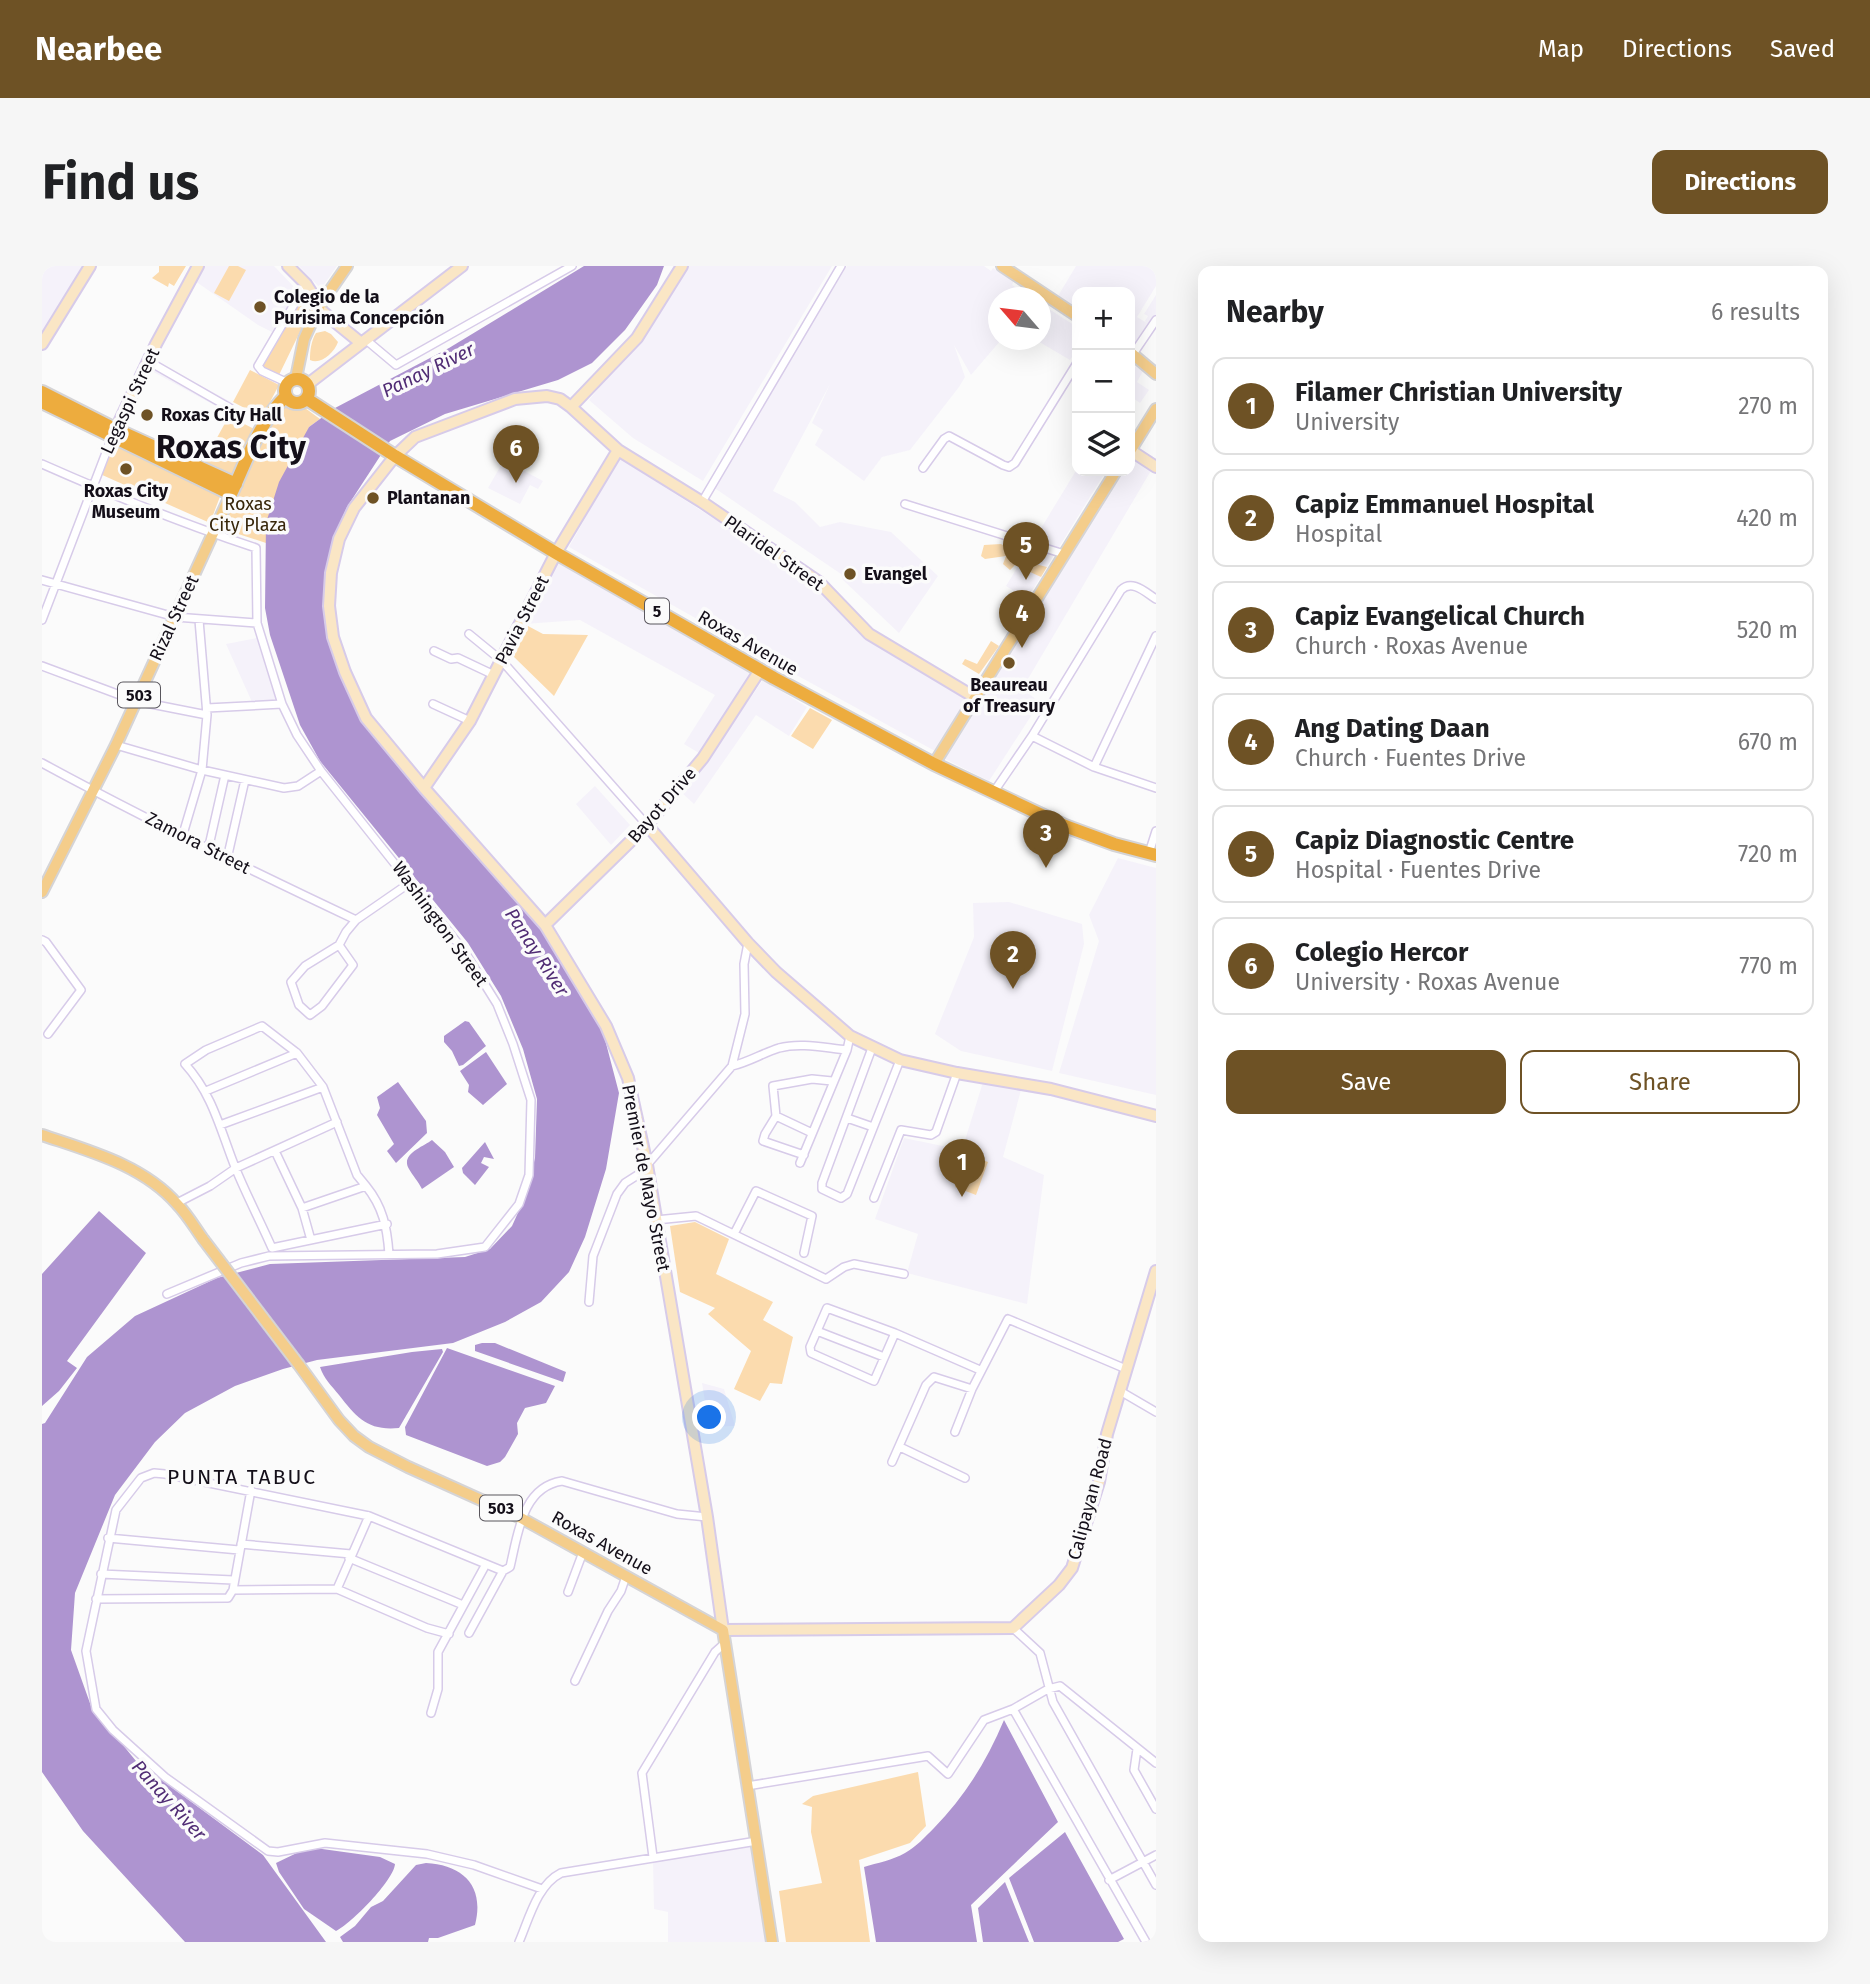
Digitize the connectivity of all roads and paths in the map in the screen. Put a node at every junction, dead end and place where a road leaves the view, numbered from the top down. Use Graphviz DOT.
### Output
graph roads {
  1 [pos="90,266"];
  2 [pos="198,266"];
  3 [pos="288,266"];
  4 [pos="347,266"];
  5 [pos="462,266"];
  6 [pos="572,266"];
  7 [pos="682,266"];
  8 [pos="841,266"];
  9 [pos="1002,266"];
  10 [pos="306,284"];
  11 [pos="318,308"];
  12 [pos="1072,313"];
  13 [pos="1156,320"];
  14 [pos="363,341"];
  15 [pos="42,344"];
  16 [pos="1133,350"];
  17 [pos="1135,356"];
  18 [pos="148,361"];
  19 [pos="1072,371"];
  20 [pos="1156,374"];
  21 [pos="308,384"];
  22 [pos="290,386"];
  23 [pos="42,392"];
  24 [pos="307,399"];
  25 [pos="42,402"];
  26 [pos="570,407"];
  27 [pos="230,408"];
  28 [pos="1156,409"];
  29 [pos="114,433"];
  30 [pos="1135,443"];
  31 [pos="618,450"];
  32 [pos="390,452"];
  33 [pos="1135,454"];
  34 [pos="42,464"];
  35 [pos="1156,467"];
  36 [pos="923,468"];
  37 [pos="1113,476"];
  38 [pos="92,486"];
  39 [pos="234,489"];
  40 [pos="702,502"];
  41 [pos="905,504"];
  42 [pos="214,534"];
  43 [pos="556,553"];
  44 [pos="1064,554"];
  45 [pos="42,580"];
  46 [pos="57,584"];
  47 [pos="1156,598"];
  48 [pos="175,618"];
  49 [pos="42,620"];
  50 [pos="199,620"];
  51 [pos="257,623"];
  52 [pos="469,634"];
  53 [pos="1156,636"];
  54 [pos="433,651"];
  55 [pos="502,661"];
  56 [pos="42,666"];
  57 [pos="760,670"];
  58 [pos="494,675"];
  59 [pos="976,698"];
  60 [pos="136,701"];
  61 [pos="282,704"];
  62 [pos="433,704"];
  63 [pos="207,712"];
  64 [pos="470,721"];
  65 [pos="1032,736"];
  66 [pos="116,745"];
  67 [pos="42,763"];
  68 [pos="934,764"];
  69 [pos="1094,767"];
  70 [pos="202,770"];
  71 [pos="321,771"];
  72 [pos="225,775"];
  73 [pos="245,780"];
  74 [pos="424,788"];
  75 [pos="1156,788"];
  76 [pos="93,790"];
  77 [pos="992,793"];
  78 [pos="647,825"];
  79 [pos="1156,831"];
  80 [pos="183,834"];
  81 [pos="208,850"];
  82 [pos="1153,854"];
  83 [pos="227,859"];
  84 [pos="46,874"];
  85 [pos="411,882"];
  86 [pos="42,892"];
  87 [pos="356,920"];
  88 [pos="545,925"];
  89 [pos="42,940"];
  90 [pos="748,943"];
  91 [pos="339,945"];
  92 [pos="48,1034"];
  93 [pos="850,1036"];
  94 [pos="872,1048"];
  95 [pos="847,1050"];
  96 [pos="297,1053"];
  97 [pos="900,1060"];
  98 [pos="732,1066"];
  99 [pos="957,1073"];
  100 [pos="832,1082"];
  101 [pos="323,1087"];
  102 [pos="206,1091"];
  103 [pos="776,1116"];
  104 [pos="1156,1116"];
  105 [pos="847,1118"];
  106 [pos="337,1122"];
  107 [pos="220,1125"];
  108 [pos="873,1127"];
  109 [pos="812,1133"];
  110 [pos="42,1135"];
  111 [pos="275,1151"];
  112 [pos="647,1167"];
  113 [pos="236,1168"];
  114 [pos="366,1186"];
  115 [pos="874,1198"];
  116 [pos="177,1203"];
  117 [pos="302,1208"];
  118 [pos="656,1220"];
  119 [pos="387,1224"];
  120 [pos="734,1234"];
  121 [pos="311,1240"];
  122 [pos="804,1253"];
  123 [pos="389,1254"];
  124 [pos="1156,1271"];
  125 [pos="904,1274"];
  126 [pos="167,1294"];
  127 [pos="589,1302"];
  128 [pos="817,1331"];
  129 [pos="895,1333"];
  130 [pos="884,1357"];
  131 [pos="1126,1368"];
  132 [pos="980,1370"];
  133 [pos="972,1389"];
  134 [pos="1120,1391"];
  135 [pos="1156,1412"];
  136 [pos="955,1432"];
  137 [pos="900,1447"];
  138 [pos="892,1462"];
  139 [pos="965,1478"];
  140 [pos="251,1490"];
  141 [pos="369,1516"];
  142 [pos="707,1517"];
  143 [pos="521,1518"];
  144 [pos="108,1538"];
  145 [pos="240,1547"];
  146 [pos="583,1552"];
  147 [pos="350,1556"];
  148 [pos="486,1564"];
  149 [pos="503,1571"];
  150 [pos="101,1574"];
  151 [pos="626,1577"];
  152 [pos="233,1580"];
  153 [pos="337,1589"];
  154 [pos="233,1590"];
  155 [pos="568,1592"];
  156 [pos="96,1599"];
  157 [pos="463,1605"];
  158 [pos="1013,1628"];
  159 [pos="723,1630"];
  160 [pos="469,1633"];
  161 [pos="449,1634"];
  162 [pos="725,1643"];
  163 [pos="575,1681"];
  164 [pos="1048,1689"];
  165 [pos="1013,1709"];
  166 [pos="431,1713"];
  167 [pos="1137,1749"];
  168 [pos="1156,1763"];
  169 [pos="747,1787"];
  170 [pos="1156,1809"];
  171 [pos="757,1842"];
  172 [pos="1156,1855"];
  173 [pos="653,1857"];
  174 [pos="1143,1862"];
  175 [pos="1109,1880"];
  176 [pos="1156,1885"];
  177 [pos="542,1889"];
  178 [pos="519,1942"];
  179 [pos="772,1942"];
  180 [pos="1146,1942"];
  1 -- 15 [label="street"];
  2 -- 18 [label="street, Legaspi Street"];
  3 -- 10 [label="street"];
  4 -- 11 [label="main road"];
  5 -- 14 [label="street"];
  6 -- 14 [label="street"];
  7 -- 26 [label="street"];
  8 -- 40 [label="street"];
  9 -- 12 [label="main road"];
  10 -- 11 [label="street"];
  10 -- 22 [label="street"];
  11 -- 14 [label="street"];
  11 -- 22 [label="main road"];
  13 -- 16 [label="street"];
  14 -- 21 [label="street"];
  17 -- 20 [label="main road"];
  18 -- 27 [label="street"];
  18 -- 29 [label="street, Legaspi Street"];
  19 -- 36 [label="street"];
  21 -- 22 [label="highway"];
  21 -- 24 [label="highway"];
  22 -- 24 [label="highway"];
  22 -- 39 [label="highway"];
  23 -- 29 [label="highway"];
  24 -- 32 [label="highway, Roxas Avenue / 5"];
  25 -- 29 [label="highway"];
  26 -- 31 [label="street, Plaridel Street"];
  26 -- 32 [label="street, Premier de Mayo Street"];
  28 -- 30 [label="main road"];
  29 -- 38 [label="street, Legaspi Street"];
  29 -- 39 [label="highway"];
  31 -- 40 [label="street, Plaridel Street"];
  31 -- 43 [label="street, Pavia Street"];
  32 -- 43 [label="highway, Roxas Avenue / 5"];
  32 -- 74 [label="street, Premier de Mayo Street"];
  33 -- 35 [label="street"];
  34 -- 38 [label="street"];
  37 -- 44 [label="main road"];
  38 -- 42 [label="street"];
  38 -- 46 [label="street, Legaspi Street"];
  39 -- 42 [label="main road, Rizal Street / 503"];
  40 -- 59 [label="street, Plaridel Street"];
  41 -- 44 [label="street"];
  42 -- 48 [label="main road, Rizal Street / 503"];
  42 -- 51 [label="street, Washington Street"];
  43 -- 55 [label="street, Pavia Street"];
  43 -- 57 [label="highway, Roxas Avenue / 5"];
  44 -- 59 [label="main road"];
  45 -- 46 [label="street"];
  46 -- 48 [label="street"];
  46 -- 49 [label="street, Legaspi Street"];
  47 -- 65 [label="street"];
  48 -- 50 [label="street"];
  48 -- 60 [label="main road, Rizal Street / 503"];
  50 -- 51 [label="street"];
  50 -- 63 [label="street"];
  51 -- 61 [label="street, Washington Street"];
  52 -- 55 [label="street"];
  53 -- 69 [label="street"];
  54 -- 58 [label="street"];
  55 -- 58 [label="street, Pavia Street"];
  55 -- 78 [label="street"];
  56 -- 60 [label="street"];
  57 -- 68 [label="highway, Roxas Avenue / 5"];
  57 -- 78 [label="street, Bayot Drive"];
  58 -- 64 [label="street, Pavia Street"];
  59 -- 68 [label="main road"];
  60 -- 63 [label="street"];
  60 -- 66 [label="main road, Rizal Street / 503"];
  61 -- 63 [label="street"];
  61 -- 71 [label="street, Washington Street"];
  62 -- 64 [label="street"];
  63 -- 70 [label="street"];
  64 -- 74 [label="street, Pavia Street"];
  65 -- 69 [label="street"];
  65 -- 77 [label="street"];
  66 -- 70 [label="street"];
  66 -- 76 [label="main road, Rizal Street / 503"];
  67 -- 76 [label="street, Zamora Street"];
  68 -- 77 [label="highway, Roxas Avenue / 5"];
  69 -- 75 [label="street"];
  70 -- 72 [label="street"];
  70 -- 80 [label="street"];
  71 -- 73 [label="street"];
  71 -- 85 [label="street, Washington Street"];
  72 -- 73 [label="street"];
  72 -- 81 [label="street"];
  73 -- 83 [label="street"];
  74 -- 88 [label="street, Premier de Mayo Street"];
  76 -- 80 [label="street, Zamora Street"];
  76 -- 84 [label="main road, Rizal Street / 503"];
  77 -- 82 [label="highway, Roxas Avenue / 5"];
  78 -- 88 [label="street, Bayot Drive"];
  78 -- 90 [label="street"];
  79 -- 82 [label="street"];
  80 -- 81 [label="street, Zamora Street"];
  81 -- 83 [label="street, Zamora Street"];
  83 -- 87 [label="street, Zamora Street"];
  84 -- 86 [label="main road, Rizal Street / 503"];
  85 -- 87 [label="street"];
  85 -- 123 [label="street, Washington Street"];
  87 -- 91 [label="street"];
  88 -- 112 [label="street, Premier de Mayo Street"];
  89 -- 92 [label="street"];
  90 -- 93 [label="street"];
  90 -- 98 [label="street"];
  91 -- 91 [label="street"];
  93 -- 94 [label="street"];
  93 -- 95 [label="street"];
  94 -- 97 [label="street"];
  94 -- 105 [label="street"];
  95 -- 98 [label="street"];
  95 -- 100 [label="street"];
  96 -- 101 [label="street"];
  96 -- 102 [label="street"];
  96 -- 102 [label="street"];
  97 -- 99 [label="street"];
  97 -- 108 [label="street"];
  98 -- 112 [label="street"];
  99 -- 104 [label="street"];
  99 -- 115 [label="street"];
  100 -- 103 [label="street"];
  100 -- 109 [label="street"];
  101 -- 106 [label="street"];
  101 -- 107 [label="street"];
  102 -- 107 [label="street"];
  103 -- 109 [label="street"];
  103 -- 109 [label="street"];
  105 -- 108 [label="street"];
  105 -- 108 [label="street"];
  106 -- 111 [label="street"];
  106 -- 114 [label="street"];
  107 -- 113 [label="street"];
  110 -- 116 [label="main road, Roxas Avenue / 503"];
  111 -- 113 [label="street"];
  111 -- 117 [label="street"];
  112 -- 118 [label="street, Premier de Mayo Street"];
  112 -- 127 [label="street"];
  113 -- 116 [label="street"];
  113 -- 121 [label="street"];
  114 -- 117 [label="street"];
  114 -- 119 [label="street"];
  116 -- 143 [label="main road, Roxas Avenue / 503, bridge"];
  117 -- 121 [label="street"];
  118 -- 120 [label="street"];
  118 -- 142 [label="street, Premier de Mayo Street"];
  119 -- 121 [label="street"];
  119 -- 123 [label="street"];
  120 -- 122 [label="street"];
  120 -- 125 [label="street"];
  123 -- 126 [label="street, Washington Street"];
  124 -- 131 [label="street, Calipayan Road"];
  128 -- 129 [label="street"];
  128 -- 130 [label="street"];
  128 -- 130 [label="street"];
  129 -- 130 [label="street"];
  129 -- 132 [label="street"];
  131 -- 132 [label="street"];
  131 -- 134 [label="street, Calipayan Road"];
  132 -- 133 [label="street"];
  133 -- 136 [label="street"];
  133 -- 137 [label="street"];
  134 -- 135 [label="street"];
  134 -- 158 [label="street, Calipayan Road"];
  137 -- 138 [label="street"];
  137 -- 139 [label="street"];
  140 -- 141 [label="street"];
  140 -- 144 [label="street"];
  140 -- 145 [label="street"];
  141 -- 147 [label="street"];
  141 -- 148 [label="street"];
  142 -- 143 [label="street"];
  142 -- 159 [label="street, Premier de Mayo Street"];
  143 -- 146 [label="main road, Roxas Avenue / 503"];
  143 -- 149 [label="street"];
  144 -- 145 [label="street"];
  144 -- 150 [label="street"];
  145 -- 147 [label="street"];
  145 -- 152 [label="street"];
  146 -- 151 [label="main road, Roxas Avenue / 503"];
  146 -- 155 [label="street"];
  147 -- 153 [label="street"];
  147 -- 157 [label="street"];
  148 -- 149 [label="street"];
  148 -- 157 [label="street"];
  149 -- 160 [label="street"];
  150 -- 152 [label="street"];
  150 -- 156 [label="street"];
  151 -- 159 [label="main road, Roxas Avenue / 503"];
  151 -- 163 [label="street"];
  152 -- 154 [label="street"];
  153 -- 154 [label="street"];
  153 -- 161 [label="street"];
  154 -- 156 [label="street"];
  156 -- 177 [label="street"];
  157 -- 161 [label="street"];
  158 -- 159 [label="street"];
  158 -- 164 [label="street"];
  159 -- 162 [label="main road"];
  161 -- 166 [label="street"];
  162 -- 169 [label="main road"];
  162 -- 173 [label="street"];
  164 -- 165 [label="street"];
  164 -- 167 [label="street"];
  164 -- 174 [label="street"];
  165 -- 169 [label="street"];
  165 -- 175 [label="street"];
  167 -- 168 [label="street"];
  167 -- 170 [label="street"];
  169 -- 171 [label="main road"];
  171 -- 173 [label="street"];
  171 -- 179 [label="main road"];
  172 -- 174 [label="street"];
  173 -- 177 [label="street"];
  174 -- 175 [label="street"];
  174 -- 176 [label="street"];
  175 -- 180 [label="street"];
  177 -- 178 [label="street"];
}
